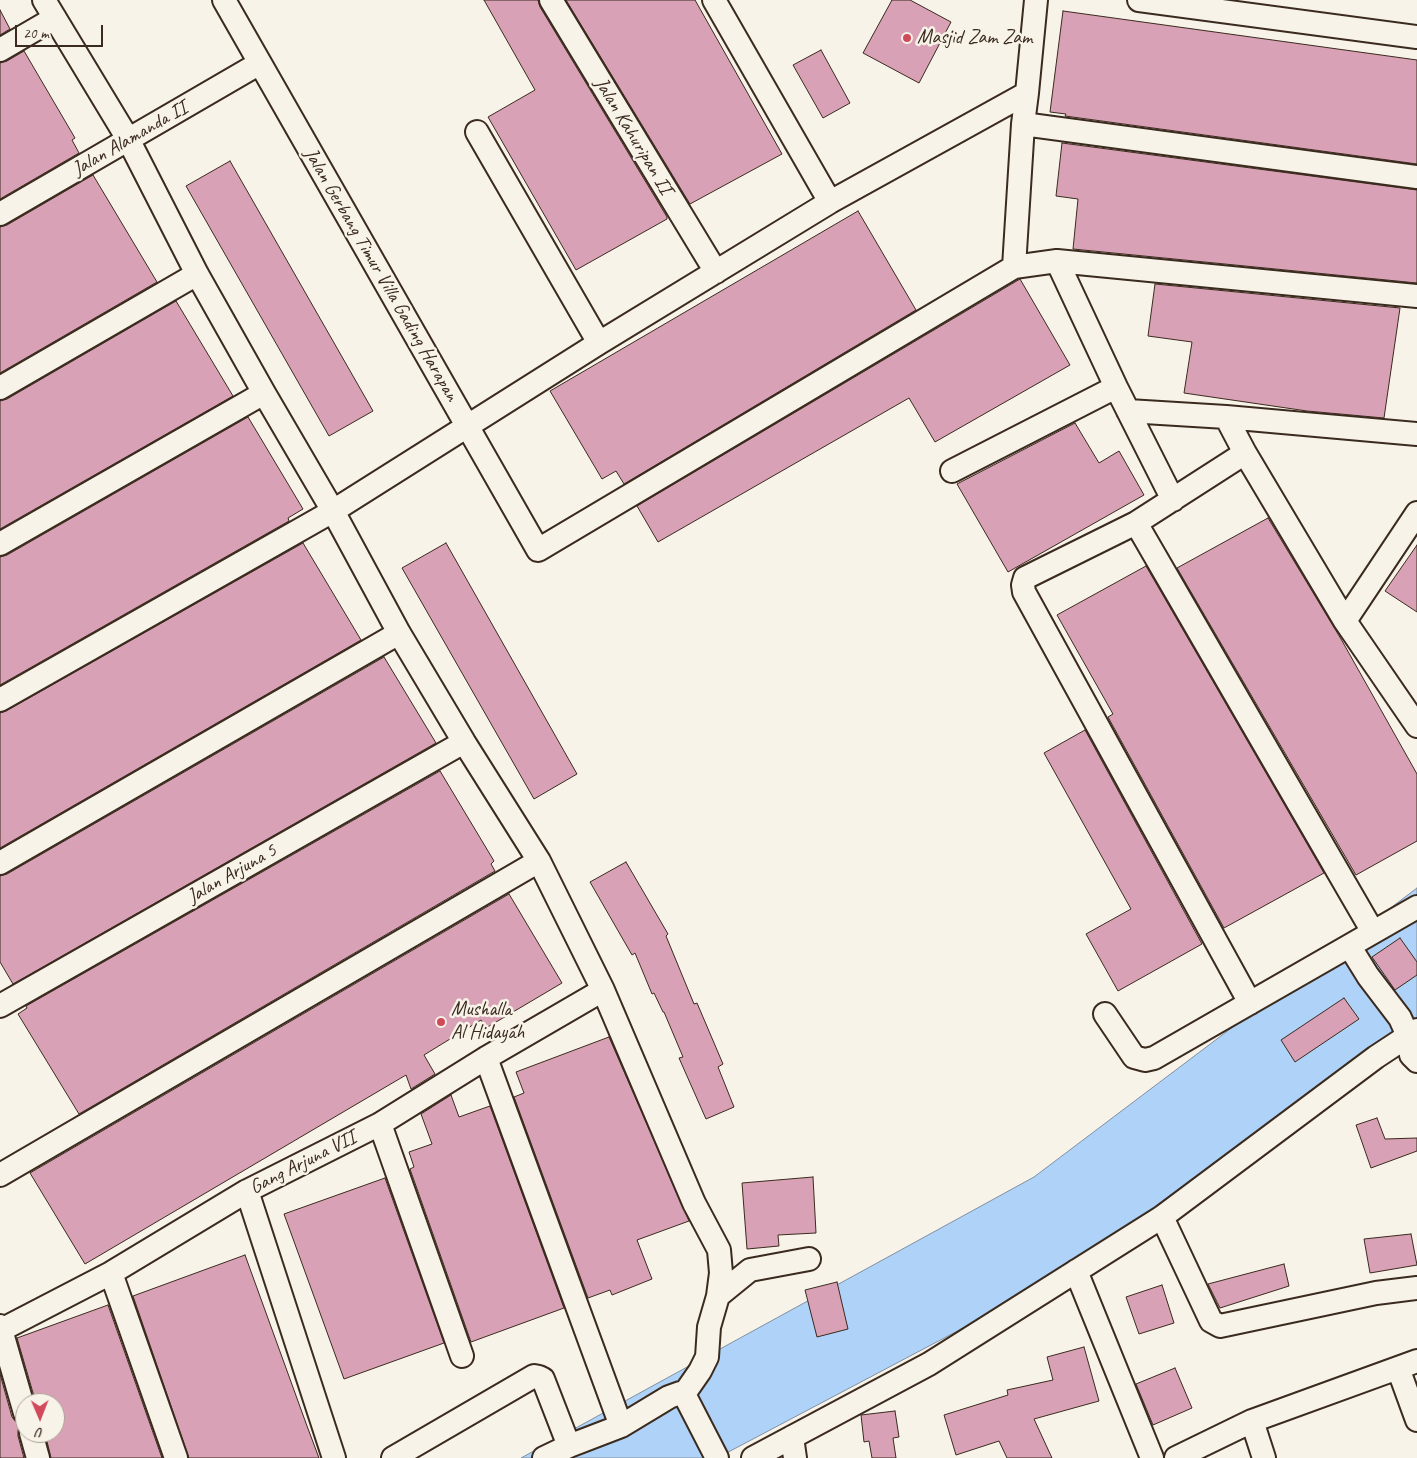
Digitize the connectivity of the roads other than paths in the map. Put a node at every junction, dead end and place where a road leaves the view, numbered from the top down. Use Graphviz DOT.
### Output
graph roads {
  1 [pos="224,0"];
  2 [pos="551,0"];
  3 [pos="714,0"];
  4 [pos="1036,0"];
  5 [pos="1139,0"];
  6 [pos="50,9"];
  7 [pos="1417,37"];
  8 [pos="0,50"];
  9 [pos="260,63"];
  10 [pos="1027,93"];
  11 [pos="1023,124"];
  12 [pos="477,132"];
  13 [pos="128,139"];
  14 [pos="1417,177"];
  15 [pos="830,202"];
  16 [pos="0,214"];
  17 [pos="1057,261"];
  18 [pos="1014,267"];
  19 [pos="716,272"];
  20 [pos="197,274"];
  21 [pos="1417,296"];
  22 [pos="599,343"];
  23 [pos="1116,387"];
  24 [pos="0,388"];
  25 [pos="264,393"];
  26 [pos="1128,411"];
  27 [pos="1226,417"];
  28 [pos="467,426"];
  29 [pos="1417,434"];
  30 [pos="1245,454"];
  31 [pos="952,471"];
  32 [pos="1173,500"];
  33 [pos="333,511"];
  34 [pos="1417,513"];
  35 [pos="1136,523"];
  36 [pos="0,544"];
  37 [pos="1345,621"];
  38 [pos="399,633"];
  39 [pos="0,700"];
  40 [pos="1417,726"];
  41 [pos="464,742"];
  42 [pos="539,861"];
  43 [pos="0,863"];
  44 [pos="1417,907"];
  45 [pos="1373,932"];
  46 [pos="1350,947"];
  47 [pos="603,990"];
  48 [pos="1250,1003"];
  49 [pos="0,1006"];
  50 [pos="1105,1014"];
  51 [pos="1408,1028"];
  52 [pos="486,1058"];
  53 [pos="1417,1061"];
  54 [pos="380,1124"];
  55 [pos="0,1175"];
  56 [pos="247,1191"];
  57 [pos="1162,1217"];
  58 [pos="809,1259"];
  59 [pos="1076,1271"];
  60 [pos="111,1273"];
  61 [pos="1417,1288"];
  62 [pos="718,1296"];
  63 [pos="1,1328"];
  64 [pos="462,1356"];
  65 [pos="1407,1364"];
  66 [pos="19,1393"];
  67 [pos="684,1394"];
  68 [pos="1417,1420"];
  69 [pos="1252,1421"];
  70 [pos="621,1426"];
  71 [pos="34,1443"];
  72 [pos="569,1446"];
  73 [pos="794,1448"];
  74 [pos="714,1454"];
  75 [pos="38,1458"];
  76 [pos="176,1458"];
  77 [pos="334,1458"];
  78 [pos="394,1458"];
  79 [pos="544,1458"];
  80 [pos="754,1458"];
  81 [pos="1152,1458"];
  82 [pos="1176,1458"];
  83 [pos="1264,1458"];
  1 -- 9 [label="street, Jalan Gerbang Timur Villa Gading Harapan"];
  2 -- 19 [label="street, Jalan Kahuripan II"];
  3 -- 15 [label="street"];
  4 -- 10 [label="street"];
  5 -- 7 [label="street"];
  6 -- 8 [label="street"];
  6 -- 13 [label="street"];
  9 -- 13 [label="street, Jalan Alamanda II"];
  9 -- 28 [label="street, Jalan Gerbang Timur Villa Gading Harapan"];
  10 -- 11 [label="street"];
  10 -- 15 [label="street"];
  11 -- 14 [label="street"];
  11 -- 18 [label="street"];
  12 -- 22 [label="street"];
  13 -- 16 [label="street, Jalan Alamanda II"];
  13 -- 20 [label="street"];
  15 -- 19 [label="street"];
  17 -- 18 [label="street"];
  17 -- 21 [label="street"];
  17 -- 23 [label="street"];
  18 -- 28 [label="street, Jalan Gerbang Timur Villa Gading Harapan"];
  19 -- 22 [label="street"];
  20 -- 24 [label="street"];
  20 -- 25 [label="street"];
  22 -- 28 [label="street"];
  23 -- 26 [label="street"];
  23 -- 31 [label="street"];
  25 -- 33 [label="street"];
  25 -- 36 [label="street"];
  26 -- 27 [label="street"];
  26 -- 32 [label="street"];
  27 -- 29 [label="street"];
  27 -- 30 [label="street"];
  28 -- 33 [label="street"];
  30 -- 32 [label="street"];
  30 -- 37 [label="street"];
  32 -- 35 [label="street"];
  33 -- 38 [label="street"];
  33 -- 39 [label="street"];
  34 -- 37 [label="street"];
  35 -- 45 [label="street"];
  35 -- 48 [label="street"];
  37 -- 40 [label="street"];
  38 -- 41 [label="street"];
  38 -- 43 [label="street"];
  41 -- 42 [label="street"];
  41 -- 49 [label="street, Jalan Arjuna 5"];
  42 -- 47 [label="street"];
  42 -- 55 [label="street"];
  44 -- 45 [label="street"];
  45 -- 46 [label="street"];
  46 -- 48 [label="street"];
  46 -- 51 [label="street"];
  47 -- 52 [label="street, Gang Arjuna VII"];
  47 -- 62 [label="street"];
  48 -- 50 [label="street"];
  51 -- 53 [label="street"];
  51 -- 57 [label="street"];
  52 -- 54 [label="street, Gang Arjuna VII"];
  52 -- 70 [label="street"];
  54 -- 56 [label="street, Gang Arjuna VII"];
  54 -- 64 [label="street"];
  56 -- 60 [label="street, Gang Arjuna VII"];
  56 -- 77 [label="street"];
  57 -- 59 [label="street"];
  57 -- 61 [label="street"];
  58 -- 62 [label="street"];
  59 -- 73 [label="street"];
  59 -- 81 [label="street"];
  60 -- 63 [label="street, Gang Arjuna VII"];
  60 -- 76 [label="street"];
  62 -- 67 [label="street"];
  63 -- 66 [label="street"];
  65 -- 68 [label="street"];
  65 -- 69 [label="street"];
  67 -- 70 [label="street"];
  67 -- 74 [label="street"];
  69 -- 82 [label="street"];
  69 -- 83 [label="street"];
  70 -- 72 [label="street"];
  71 -- 75 [label="street"];
  72 -- 78 [label="street"];
  72 -- 79 [label="street"];
  73 -- 80 [label="street"];
}
